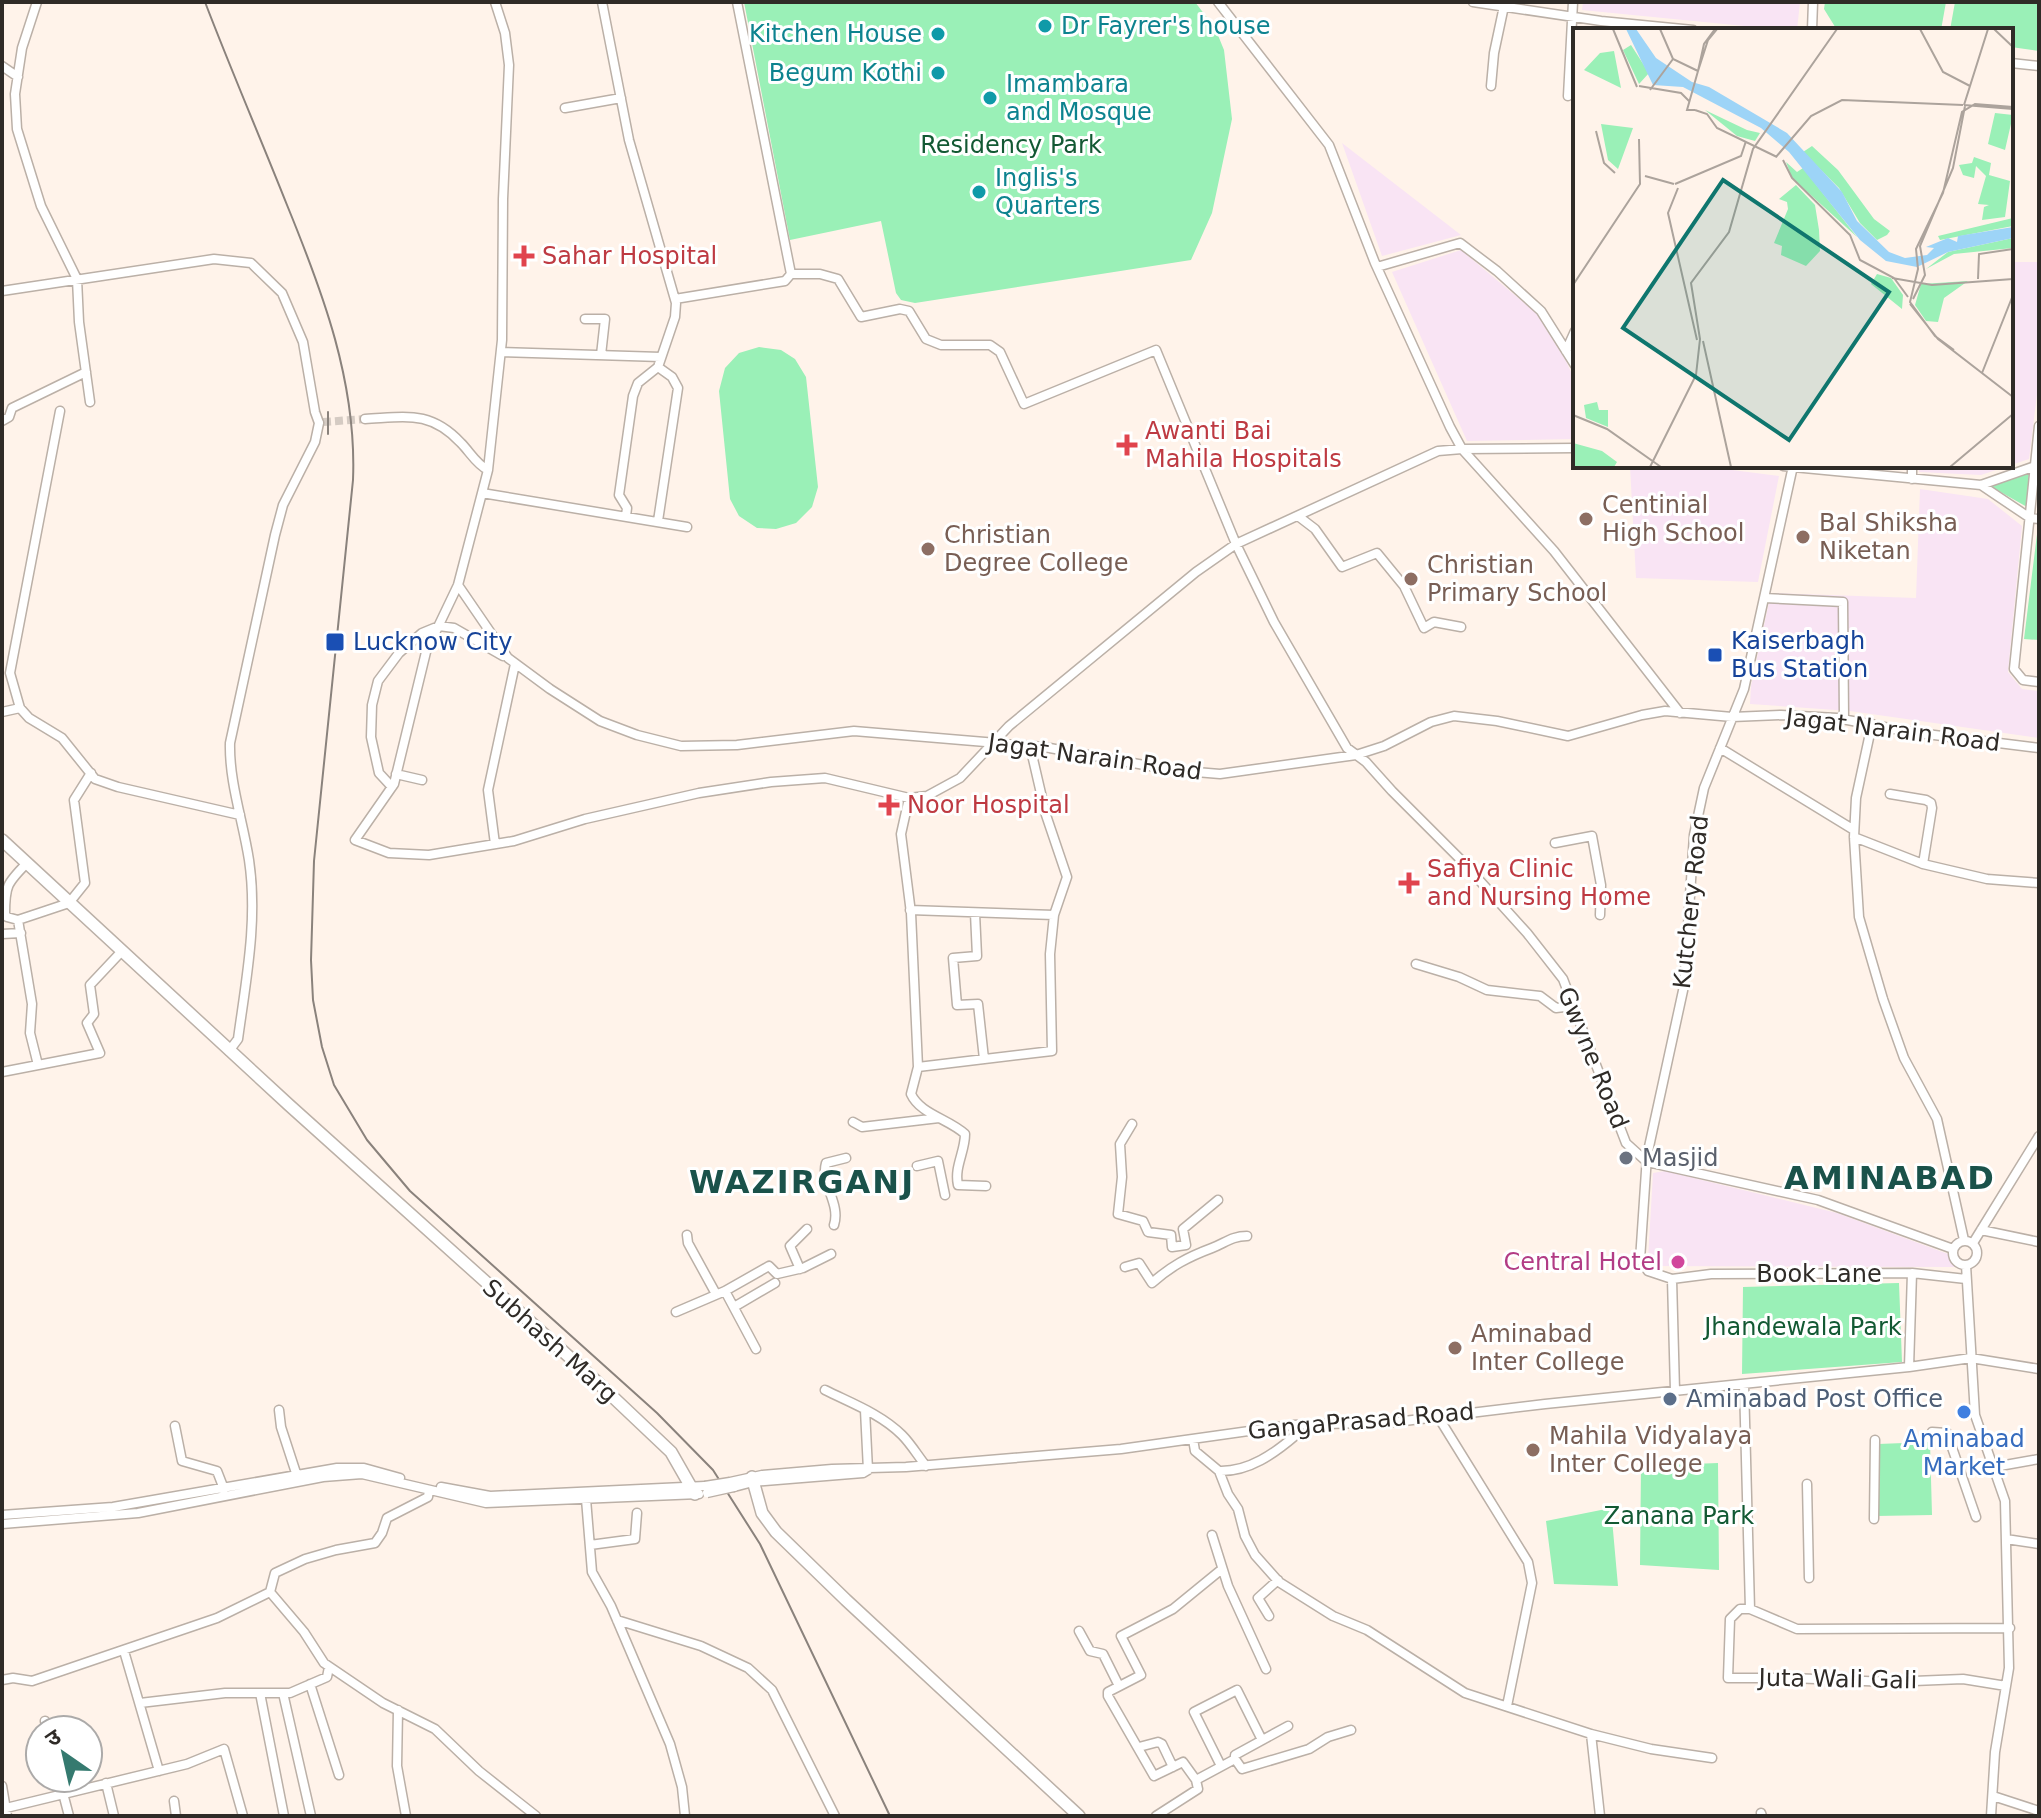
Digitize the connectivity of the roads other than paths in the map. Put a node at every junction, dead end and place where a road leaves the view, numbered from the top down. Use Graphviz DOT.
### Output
graph roads {
  1 [pos="37,2"];
  2 [pos="495,2"];
  3 [pos="602,2"];
  4 [pos="737,2"];
  5 [pos="1218,2"];
  6 [pos="1473,2"];
  7 [pos="1573,2"];
  8 [pos="1813,2"];
  9 [pos="1504,6"];
  10 [pos="1572,16"];
  11 [pos="1676,28"];
  12 [pos="1812,28"];
  13 [pos="1573,38"];
  14 [pos="2013,63"];
  15 [pos="1573,65"];
  16 [pos="2,66"];
  17 [pos="2039,66"];
  18 [pos="18,77"];
  19 [pos="1491,86"];
  20 [pos="1568,96"];
  21 [pos="621,98"];
  22 [pos="565,108"];
  23 [pos="1377,267"];
  24 [pos="791,274"];
  25 [pos="77,279"];
  26 [pos="2,291"];
  27 [pos="675,299"];
  28 [pos="585,319"];
  29 [pos="1573,335"];
  30 [pos="1566,351"];
  31 [pos="501,352"];
  32 [pos="601,355"];
  33 [pos="660,362"];
  34 [pos="1573,362"];
  35 [pos="86,372"];
  36 [pos="90,402"];
  37 [pos="60,411"];
  38 [pos="365,419"];
  39 [pos="2,421"];
  40 [pos="2039,426"];
  41 [pos="1573,448"];
  42 [pos="1462,449"];
  43 [pos="2036,464"];
  44 [pos="1789,468"];
  45 [pos="1808,468"];
  46 [pos="1912,468"];
  47 [pos="488,470"];
  48 [pos="1912,479"];
  49 [pos="1981,485"];
  50 [pos="482,493"];
  51 [pos="626,516"];
  52 [pos="1298,516"];
  53 [pos="2034,518"];
  54 [pos="658,521"];
  55 [pos="687,527"];
  56 [pos="1236,544"];
  57 [pos="458,585"];
  58 [pos="1764,598"];
  59 [pos="439,626"];
  60 [pos="1461,627"];
  61 [pos="511,661"];
  62 [pos="2039,682"];
  63 [pos="20,708"];
  64 [pos="2,712"];
  65 [pos="1680,713"];
  66 [pos="1732,717"];
  67 [pos="1844,719"];
  68 [pos="1872,724"];
  69 [pos="996,743"];
  70 [pos="1030,746"];
  71 [pos="1720,748"];
  72 [pos="2039,748"];
  73 [pos="1356,755"];
  74 [pos="91,773"];
  75 [pos="396,774"];
  76 [pos="422,780"];
  77 [pos="392,787"];
  78 [pos="1890,794"];
  79 [pos="909,798"];
  80 [pos="240,815"];
  81 [pos="1854,833"];
  82 [pos="2,840"];
  83 [pos="1555,843"];
  84 [pos="495,844"];
  85 [pos="27,863"];
  86 [pos="1923,864"];
  87 [pos="2039,883"];
  88 [pos="69,903"];
  89 [pos="910,910"];
  90 [pos="975,913"];
  91 [pos="1054,915"];
  92 [pos="1600,915"];
  93 [pos="18,920"];
  94 [pos="21,933"];
  95 [pos="2,934"];
  96 [pos="122,951"];
  97 [pos="1416,964"];
  98 [pos="1573,1006"];
  99 [pos="229,1051"];
  100 [pos="984,1059"];
  101 [pos="38,1065"];
  102 [pos="918,1067"];
  103 [pos="2,1072"];
  104 [pos="939,1118"];
  105 [pos="853,1122"];
  106 [pos="1132,1124"];
  107 [pos="2039,1136"];
  108 [pos="846,1158"];
  109 [pos="1647,1162"];
  110 [pos="917,1166"];
  111 [pos="940,1174"];
  112 [pos="956,1174"];
  113 [pos="986,1186"];
  114 [pos="945,1195"];
  115 [pos="1218,1200"];
  116 [pos="834,1225"];
  117 [pos="807,1229"];
  118 [pos="1981,1230"];
  119 [pos="687,1235"];
  120 [pos="1247,1236"];
  121 [pos="1968,1242"];
  122 [pos="2039,1242"];
  123 [pos="1186,1245"];
  124 [pos="1953,1249"];
  125 [pos="831,1254"];
  126 [pos="1190,1256"];
  127 [pos="1966,1265"];
  128 [pos="1125,1267"];
  129 [pos="800,1269"];
  130 [pos="1912,1273"];
  131 [pos="1672,1279"];
  132 [pos="1966,1279"];
  133 [pos="775,1283"];
  134 [pos="720,1292"];
  135 [pos="734,1307"];
  136 [pos="676,1312"];
  137 [pos="756,1349"];
  138 [pos="1971,1358"];
  139 [pos="1909,1367"];
  140 [pos="2039,1369"];
  141 [pos="1744,1384"];
  142 [pos="825,1390"];
  143 [pos="1675,1391"];
  144 [pos="279,1410"];
  145 [pos="865,1410"];
  146 [pos="1437,1415"];
  147 [pos="175,1426"];
  148 [pos="1932,1432"];
  149 [pos="1296,1435"];
  150 [pos="1193,1439"];
  151 [pos="1875,1440"];
  152 [pos="2039,1459"];
  153 [pos="926,1466"];
  154 [pos="1994,1467"];
  155 [pos="868,1470"];
  156 [pos="1219,1471"];
  157 [pos="297,1476"];
  158 [pos="753,1480"];
  159 [pos="1807,1484"];
  160 [pos="224,1489"];
  161 [pos="429,1490"];
  162 [pos="700,1490"];
  163 [pos="586,1499"];
  164 [pos="637,1513"];
  165 [pos="2,1515"];
  166 [pos="1976,1517"];
  167 [pos="1874,1519"];
  168 [pos="2,1524"];
  169 [pos="1212,1535"];
  170 [pos="2006,1539"];
  171 [pos="2039,1544"];
  172 [pos="590,1545"];
  173 [pos="1222,1569"];
  174 [pos="1809,1578"];
  175 [pos="1278,1580"];
  176 [pos="270,1592"];
  177 [pos="1750,1609"];
  178 [pos="1269,1616"];
  179 [pos="617,1620"];
  180 [pos="2010,1628"];
  181 [pos="1079,1631"];
  182 [pos="124,1651"];
  183 [pos="329,1667"];
  184 [pos="1266,1669"];
  185 [pos="2,1680"];
  186 [pos="310,1684"];
  187 [pos="1119,1686"];
  188 [pos="2006,1686"];
  189 [pos="260,1693"];
  190 [pos="283,1693"];
  191 [pos="140,1703"];
  192 [pos="1507,1706"];
  193 [pos="398,1710"];
  194 [pos="1288,1726"];
  195 [pos="1351,1730"];
  196 [pos="1591,1734"];
  197 [pos="1262,1740"];
  198 [pos="1139,1747"];
  199 [pos="1712,1758"];
  200 [pos="1235,1759"];
  201 [pos="1221,1766"];
  202 [pos="1173,1767"];
  203 [pos="159,1771"];
  204 [pos="339,1775"];
  205 [pos="1196,1780"];
  206 [pos="106,1783"];
  207 [pos="2,1786"];
  208 [pos="64,1794"];
  209 [pos="1993,1796"];
  210 [pos="174,1801"];
  211 [pos="5,1811"];
  212 [pos="2039,1811"];
  213 [pos="69,1816"];
  214 [pos="114,1816"];
  215 [pos="176,1816"];
  216 [pos="243,1816"];
  217 [pos="284,1816"];
  218 [pos="311,1816"];
  219 [pos="406,1816"];
  220 [pos="536,1816"];
  221 [pos="685,1816"];
  222 [pos="835,1816"];
  223 [pos="1079,1816"];
  224 [pos="1156,1816"];
  225 [pos="1600,1816"];
  226 [pos="1991,1816"];
  1 -- 18 [label="street"];
  2 -- 31 [label="street"];
  3 -- 21 [label="street"];
  4 -- 24 [label="street"];
  5 -- 23 [label="street"];
  6 -- 9 [label="street"];
  7 -- 10 [label="street"];
  8 -- 12 [label="street"];
  9 -- 10 [label="street"];
  9 -- 19 [label="street"];
  10 -- 11 [label="street"];
  10 -- 13 [label="street"];
  14 -- 17 [label="street"];
  15 -- 20 [label="street"];
  16 -- 18 [label="street"];
  18 -- 25 [label="street"];
  21 -- 22 [label="street"];
  21 -- 27 [label="street"];
  23 -- 30 [label="street"];
  23 -- 42 [label="street"];
  24 -- 27 [label="street"];
  24 -- 56 [label="street, Gwyne Road"];
  25 -- 26 [label="street"];
  25 -- 35 [label="street"];
  25 -- 80 [label="street"];
  27 -- 33 [label="street"];
  28 -- 32 [label="street"];
  29 -- 30 [label="street"];
  30 -- 34 [label="street"];
  31 -- 32 [label="street"];
  31 -- 47 [label="street"];
  32 -- 33 [label="street"];
  33 -- 51 [label="street"];
  33 -- 54 [label="street"];
  35 -- 36 [label="street"];
  35 -- 39 [label="street"];
  37 -- 63 [label="street"];
  38 -- 47 [label="street"];
  40 -- 43 [label="street"];
  41 -- 42 [label="street"];
  42 -- 52 [label="street"];
  42 -- 65 [label="street"];
  43 -- 49 [label="street"];
  43 -- 53 [label="street"];
  44 -- 58 [label="street, Kutchery Road"];
  45 -- 48 [label="street"];
  46 -- 48 [label="street"];
  47 -- 50 [label="street"];
  48 -- 49 [label="street"];
  49 -- 53 [label="street"];
  50 -- 51 [label="street"];
  50 -- 57 [label="street"];
  51 -- 54 [label="street"];
  52 -- 56 [label="street"];
  52 -- 60 [label="street"];
  53 -- 62 [label="street"];
  54 -- 55 [label="street"];
  56 -- 69 [label="street"];
  56 -- 73 [label="street, Gwyne Road"];
  57 -- 59 [label="street"];
  57 -- 61 [label="street, Jagat Narain Road"];
  58 -- 66 [label="street, Kutchery Road"];
  58 -- 67 [label="street"];
  59 -- 61 [label="street"];
  59 -- 75 [label="street"];
  59 -- 77 [label="street"];
  61 -- 69 [label="street, Jagat Narain Road"];
  61 -- 84 [label="street"];
  63 -- 64 [label="street"];
  63 -- 74 [label="street"];
  65 -- 66 [label="street, Jagat Narain Road"];
  65 -- 73 [label="street, Jagat Narain Road"];
  66 -- 67 [label="street, Jagat Narain Road"];
  66 -- 71 [label="street, Kutchery Road"];
  67 -- 68 [label="street, Jagat Narain Road"];
  68 -- 72 [label="street, Jagat Narain Road"];
  68 -- 81 [label="street"];
  69 -- 70 [label="street, Jagat Narain Road"];
  69 -- 79 [label="street"];
  70 -- 73 [label="street, Jagat Narain Road"];
  70 -- 91 [label="street"];
  71 -- 81 [label="street"];
  71 -- 109 [label="street, Kutchery Road"];
  73 -- 98 [label="street, Gwyne Road"];
  74 -- 80 [label="street"];
  74 -- 88 [label="street"];
  75 -- 76 [label="street"];
  75 -- 77 [label="street"];
  77 -- 84 [label="street"];
  78 -- 86 [label="street"];
  79 -- 84 [label="street"];
  79 -- 89 [label="street"];
  80 -- 99 [label="street"];
  81 -- 86 [label="street"];
  81 -- 121 [label="street"];
  82 -- 85 [label="main road, Subhash Marg"];
  83 -- 92 [label="street"];
  85 -- 88 [label="main road, Subhash Marg"];
  85 -- 93 [label="street"];
  86 -- 87 [label="street"];
  88 -- 93 [label="street"];
  88 -- 96 [label="main road, Subhash Marg"];
  89 -- 90 [label="street"];
  89 -- 102 [label="street"];
  90 -- 91 [label="street"];
  90 -- 100 [label="street"];
  91 -- 100 [label="street"];
  93 -- 94 [label="street"];
  94 -- 95 [label="street"];
  94 -- 101 [label="street"];
  96 -- 99 [label="main road, Subhash Marg"];
  96 -- 101 [label="street"];
  97 -- 98 [label="street"];
  98 -- 109 [label="street, Gwyne Road"];
  99 -- 162 [label="main road, Subhash Marg"];
  100 -- 102 [label="street"];
  101 -- 103 [label="street"];
  102 -- 104 [label="street"];
  104 -- 105 [label="street"];
  104 -- 112 [label="street"];
  106 -- 123 [label="street"];
  107 -- 118 [label="street"];
  108 -- 116 [label="street"];
  109 -- 124 [label="street"];
  109 -- 131 [label="street, Kutchery Road"];
  110 -- 111 [label="street"];
  111 -- 112 [label="street"];
  111 -- 114 [label="street"];
  112 -- 113 [label="street"];
  115 -- 123 [label="street"];
  117 -- 129 [label="street"];
  118 -- 121 [label="street"];
  118 -- 122 [label="street"];
  119 -- 134 [label="street"];
  120 -- 126 [label="street"];
  121 -- 124 [label="street"];
  121 -- 127 [label="street"];
  123 -- 126 [label="street"];
  124 -- 127 [label="street"];
  125 -- 129 [label="street"];
  126 -- 128 [label="street"];
  127 -- 132 [label="street"];
  129 -- 134 [label="street"];
  130 -- 131 [label="street, Book Lane"];
  130 -- 132 [label="street, Book Lane"];
  130 -- 139 [label="street"];
  131 -- 143 [label="street"];
  132 -- 138 [label="street"];
  133 -- 135 [label="street"];
  134 -- 135 [label="street"];
  134 -- 136 [label="street"];
  135 -- 137 [label="street"];
  138 -- 139 [label="street, GangaPrasad Road"];
  138 -- 140 [label="street, GangaPrasad Road"];
  138 -- 154 [label="street"];
  139 -- 141 [label="street, GangaPrasad Road"];
  141 -- 143 [label="street, GangaPrasad Road"];
  141 -- 177 [label="street"];
  142 -- 145 [label="street"];
  143 -- 146 [label="street, GangaPrasad Road"];
  144 -- 157 [label="street"];
  145 -- 153 [label="street"];
  145 -- 155 [label="street"];
  146 -- 150 [label="street, GangaPrasad Road"];
  146 -- 192 [label="street"];
  147 -- 160 [label="street"];
  148 -- 166 [label="street"];
  149 -- 156 [label="street"];
  150 -- 153 [label="street, GangaPrasad Road"];
  150 -- 156 [label="street"];
  151 -- 167 [label="street"];
  152 -- 154 [label="street"];
  153 -- 155 [label="street, GangaPrasad Road"];
  154 -- 170 [label="street"];
  155 -- 158 [label="street, GangaPrasad Road"];
  156 -- 175 [label="street"];
  157 -- 160 [label="street"];
  157 -- 162 [label="street"];
  158 -- 162 [label="street, bridge"];
  158 -- 223 [label="main road"];
  159 -- 174 [label="street"];
  160 -- 165 [label="street"];
  161 -- 163 [label="street"];
  161 -- 168 [label="street"];
  161 -- 176 [label="street"];
  162 -- 163 [label="street"];
  163 -- 172 [label="street"];
  164 -- 172 [label="street"];
  169 -- 173 [label="street"];
  170 -- 171 [label="street"];
  170 -- 180 [label="street"];
  172 -- 179 [label="street"];
  173 -- 184 [label="street"];
  173 -- 187 [label="street"];
  175 -- 178 [label="street"];
  175 -- 192 [label="street"];
  176 -- 182 [label="street"];
  176 -- 183 [label="street"];
  177 -- 180 [label="street, Juta Wali Gali"];
  177 -- 188 [label="street, Juta Wali Gali"];
  179 -- 221 [label="street"];
  179 -- 222 [label="street"];
  180 -- 188 [label="street"];
  181 -- 187 [label="street"];
  182 -- 185 [label="street"];
  182 -- 191 [label="street"];
  183 -- 186 [label="street"];
  183 -- 193 [label="street"];
  186 -- 190 [label="street"];
  186 -- 204 [label="street"];
  187 -- 198 [label="street"];
  188 -- 209 [label="street"];
  189 -- 190 [label="street"];
  189 -- 191 [label="street"];
  189 -- 217 [label="street"];
  190 -- 218 [label="street"];
  191 -- 203 [label="street"];
  192 -- 196 [label="street"];
  193 -- 219 [label="street"];
  193 -- 220 [label="street"];
  194 -- 197 [label="street"];
  195 -- 200 [label="street"];
  196 -- 199 [label="street"];
  196 -- 225 [label="street"];
  197 -- 200 [label="street"];
  197 -- 201 [label="street"];
  198 -- 202 [label="street"];
  198 -- 202 [label="street"];
  200 -- 201 [label="street"];
  201 -- 205 [label="street"];
  202 -- 205 [label="street"];
  203 -- 206 [label="street"];
  203 -- 216 [label="street"];
  205 -- 224 [label="street"];
  206 -- 214 [label="street"];
  207 -- 211 [label="street"];
  208 -- 211 [label="street"];
  208 -- 213 [label="street"];
  209 -- 212 [label="street"];
  209 -- 226 [label="street"];
  210 -- 215 [label="street"];
}
